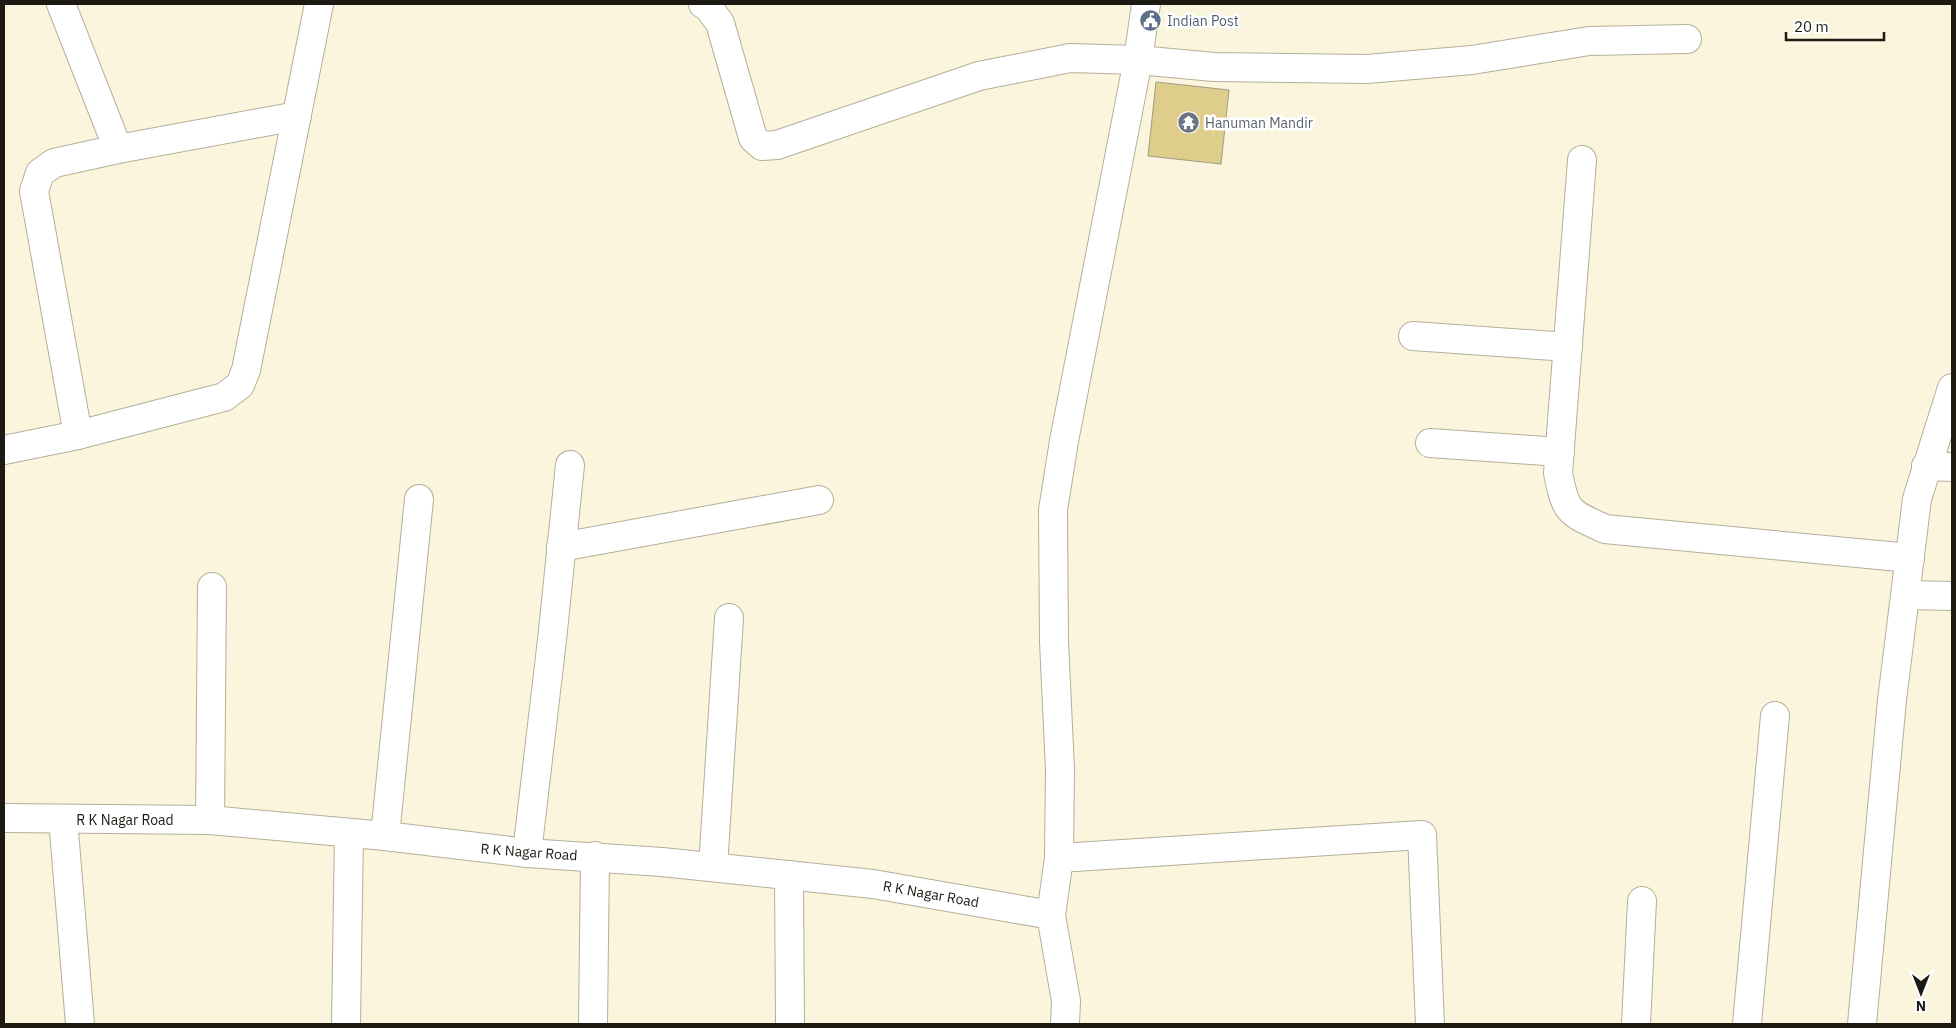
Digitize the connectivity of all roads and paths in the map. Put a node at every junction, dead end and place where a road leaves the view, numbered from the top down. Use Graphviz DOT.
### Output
graph roads {
  1 [pos="61,4"];
  2 [pos="318,4"];
  3 [pos="703,4"];
  4 [pos="1146,4"];
  5 [pos="1687,39"];
  6 [pos="1138,60"];
  7 [pos="297,116"];
  8 [pos="118,149"];
  9 [pos="1582,160"];
  10 [pos="1413,336"];
  11 [pos="1568,347"];
  12 [pos="1952,388"];
  13 [pos="78,435"];
  14 [pos="1430,443"];
  15 [pos="4,450"];
  16 [pos="1560,452"];
  17 [pos="570,465"];
  18 [pos="1939,467"];
  19 [pos="419,499"];
  20 [pos="819,500"];
  21 [pos="561,547"];
  22 [pos="1910,558"];
  23 [pos="212,587"];
  24 [pos="1906,595"];
  25 [pos="1952,596"];
  26 [pos="729,618"];
  27 [pos="1775,716"];
  28 [pos="4,818"];
  29 [pos="63,819"];
  30 [pos="210,820"];
  31 [pos="350,833"];
  32 [pos="385,836"];
  33 [pos="526,853"];
  34 [pos="595,856"];
  35 [pos="1059,858"];
  36 [pos="713,867"];
  37 [pos="788,874"];
  38 [pos="1642,901"];
  39 [pos="1051,915"];
  40 [pos="80,1024"];
  41 [pos="346,1024"];
  42 [pos="593,1024"];
  43 [pos="790,1024"];
  44 [pos="1065,1024"];
  45 [pos="1430,1024"];
  46 [pos="1636,1024"];
  47 [pos="1747,1024"];
  48 [pos="1862,1024"];
  1 -- 8 [label="street"];
  2 -- 7 [label="street"];
  3 -- 6 [label="street"];
  4 -- 6 [label="street"];
  5 -- 6 [label="street"];
  6 -- 35 [label="street"];
  7 -- 8 [label="street"];
  7 -- 13 [label="street"];
  8 -- 13 [label="street"];
  9 -- 11 [label="street"];
  10 -- 11 [label="street"];
  11 -- 16 [label="street"];
  12 -- 18 [label="street"];
  13 -- 15 [label="street"];
  14 -- 16 [label="street"];
  16 -- 22 [label="street"];
  17 -- 21 [label="street"];
  18 -- 22 [label="street"];
  19 -- 32 [label="street"];
  20 -- 21 [label="street"];
  21 -- 33 [label="street"];
  22 -- 24 [label="street"];
  23 -- 30 [label="street"];
  24 -- 25 [label="street"];
  24 -- 48 [label="street"];
  26 -- 36 [label="street"];
  27 -- 47 [label="street"];
  28 -- 29 [label="street, R K Nagar Road"];
  29 -- 30 [label="street, R K Nagar Road"];
  29 -- 40 [label="street"];
  30 -- 31 [label="street, R K Nagar Road"];
  31 -- 32 [label="street, R K Nagar Road"];
  31 -- 41 [label="street"];
  32 -- 33 [label="street, R K Nagar Road"];
  33 -- 34 [label="street, R K Nagar Road"];
  34 -- 36 [label="street, R K Nagar Road"];
  34 -- 42 [label="street"];
  35 -- 39 [label="street"];
  35 -- 45 [label="street"];
  36 -- 37 [label="street, R K Nagar Road"];
  37 -- 39 [label="street, R K Nagar Road"];
  37 -- 43 [label="street"];
  38 -- 46 [label="street"];
  39 -- 44 [label="street"];
}
